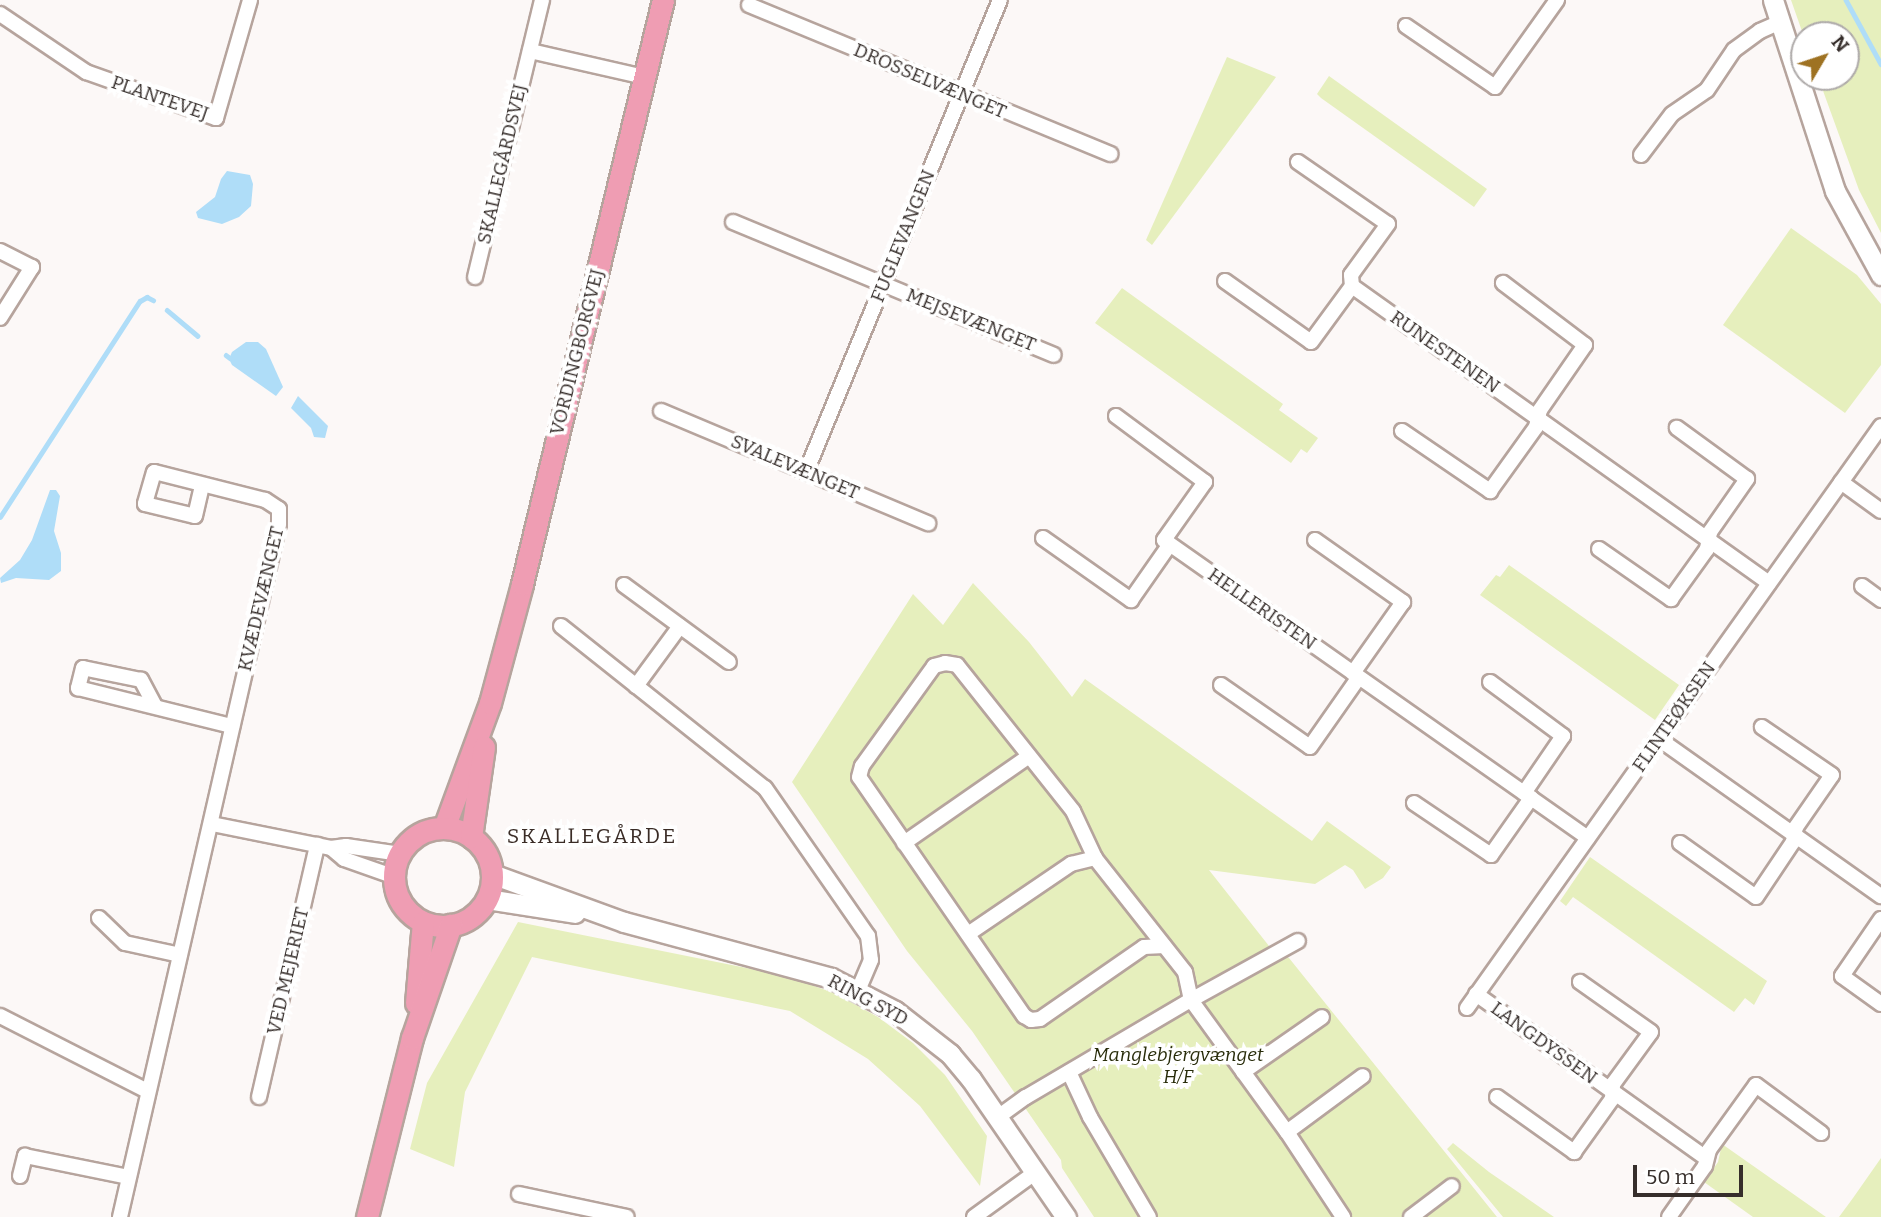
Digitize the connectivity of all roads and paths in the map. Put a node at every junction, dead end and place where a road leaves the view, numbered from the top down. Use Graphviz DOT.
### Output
graph roads {
  1 [pos="250,0"];
  2 [pos="542,0"];
  3 [pos="663,0"];
  4 [pos="1000,0"];
  5 [pos="1557,0"];
  6 [pos="1773,0"];
  7 [pos="750,5"];
  8 [pos="0,14"];
  9 [pos="1780,22"];
  10 [pos="1406,26"];
  11 [pos="530,51"];
  12 [pos="644,76"];
  13 [pos="961,94"];
  14 [pos="1111,154"];
  15 [pos="1641,155"];
  16 [pos="1298,162"];
  17 [pos="733,222"];
  18 [pos="0,251"];
  19 [pos="1881,275"];
  20 [pos="475,277"];
  21 [pos="1225,281"];
  22 [pos="1503,283"];
  23 [pos="883,284"];
  24 [pos="1352,286"];
  25 [pos="0,318"];
  26 [pos="1054,355"];
  27 [pos="661,411"];
  28 [pos="1115,416"];
  29 [pos="1538,418"];
  30 [pos="1881,426"];
  31 [pos="1677,428"];
  32 [pos="1402,431"];
  33 [pos="806,471"];
  34 [pos="1841,482"];
  35 [pos="202,486"];
  36 [pos="1881,510"];
  37 [pos="928,523"];
  38 [pos="1043,538"];
  39 [pos="1315,540"];
  40 [pos="1708,540"];
  41 [pos="1170,544"];
  42 [pos="1599,549"];
  43 [pos="1769,583"];
  44 [pos="624,585"];
  45 [pos="1862,586"];
  46 [pos="1881,600"];
  47 [pos="561,626"];
  48 [pos="680,626"];
  49 [pos="729,662"];
  50 [pos="1356,675"];
  51 [pos="1490,682"];
  52 [pos="1221,685"];
  53 [pos="636,687"];
  54 [pos="490,704"];
  55 [pos="155,706"];
  56 [pos="232,726"];
  57 [pos="1762,727"];
  58 [pos="1659,739"];
  59 [pos="1029,756"];
  60 [pos="1527,796"];
  61 [pos="1414,803"];
  62 [pos="212,824"];
  63 [pos="444,828"];
  64 [pos="1796,836"];
  65 [pos="471,837"];
  66 [pos="1588,838"];
  67 [pos="904,843"];
  68 [pos="1680,843"];
  69 [pos="324,847"];
  70 [pos="400,854"];
  71 [pos="1095,858"];
  72 [pos="492,874"];
  73 [pos="394,877"];
  74 [pos="1881,896"];
  75 [pos="487,899"];
  76 [pos="99,918"];
  77 [pos="1881,919"];
  78 [pos="423,922"];
  79 [pos="624,922"];
  80 [pos="451,925"];
  81 [pos="968,934"];
  82 [pos="1298,941"];
  83 [pos="1164,946"];
  84 [pos="180,955"];
  85 [pos="1580,982"];
  86 [pos="858,991"];
  87 [pos="1476,994"];
  88 [pos="1191,1000"];
  89 [pos="1881,1004"];
  90 [pos="1467,1008"];
  91 [pos="0,1016"];
  92 [pos="1322,1017"];
  93 [pos="412,1038"];
  94 [pos="1069,1072"];
  95 [pos="1243,1072"];
  96 [pos="1363,1076"];
  97 [pos="147,1091"];
  98 [pos="1612,1092"];
  99 [pos="258,1097"];
  100 [pos="1497,1097"];
  101 [pos="998,1117"];
  102 [pos="1287,1132"];
  103 [pos="1821,1133"];
  104 [pos="1706,1158"];
  105 [pos="1036,1172"];
  106 [pos="20,1176"];
  107 [pos="128,1177"];
  108 [pos="1452,1186"];
  109 [pos="519,1194"];
  110 [pos="120,1217"];
  111 [pos="367,1217"];
  112 [pos="626,1217"];
  113 [pos="974,1217"];
  114 [pos="1066,1217"];
  115 [pos="1149,1217"];
  116 [pos="1343,1217"];
  117 [pos="1411,1217"];
  118 [pos="1669,1217"];
  1 -- 8 [label="street, PLANTEVEJ"];
  2 -- 11 [label="street, SKALLEGÅRDSVEJ"];
  3 -- 12 [label="main road, VORDINGBORGVEJ"];
  4 -- 13 [label="street, FUGLEVANGEN"];
  5 -- 10 [label="street"];
  6 -- 9 [label="main road"];
  7 -- 13 [label="street, DROSSELVÆNGET"];
  9 -- 15 [label="street"];
  9 -- 19 [label="main road"];
  11 -- 12 [label="street"];
  11 -- 20 [label="street, SKALLEGÅRDSVEJ"];
  12 -- 54 [label="main road, VORDINGBORGVEJ"];
  13 -- 14 [label="street, DROSSELVÆNGET"];
  13 -- 23 [label="street, FUGLEVANGEN"];
  16 -- 24 [label="street"];
  17 -- 23 [label="street, MEJSEVÆNGET"];
  18 -- 25 [label="street"];
  21 -- 24 [label="street"];
  22 -- 29 [label="street"];
  23 -- 26 [label="street, MEJSEVÆNGET"];
  23 -- 33 [label="street, FUGLEVANGEN"];
  24 -- 29 [label="street, RUNESTENEN"];
  27 -- 33 [label="street, SVALEVÆNGET"];
  28 -- 41 [label="street"];
  29 -- 32 [label="street"];
  29 -- 40 [label="street, RUNESTENEN"];
  30 -- 34 [label="street, FLINTEØKSEN"];
  31 -- 40 [label="street"];
  33 -- 37 [label="street, SVALEVÆNGET"];
  34 -- 36 [label="street"];
  34 -- 43 [label="street, FLINTEØKSEN"];
  35 -- 56 [label="street, KVÆDEVÆNGET"];
  38 -- 41 [label="street"];
  39 -- 50 [label="street"];
  40 -- 42 [label="street"];
  40 -- 43 [label="street, RUNESTENEN"];
  41 -- 50 [label="street, HELLERISTEN"];
  43 -- 58 [label="street, FLINTEØKSEN"];
  44 -- 48 [label="street"];
  45 -- 46 [label="street"];
  47 -- 53 [label="street"];
  48 -- 49 [label="street"];
  48 -- 53 [label="street"];
  50 -- 52 [label="street"];
  50 -- 60 [label="street, HELLERISTEN"];
  51 -- 60 [label="street"];
  53 -- 86 [label="street"];
  54 -- 63 [label="main road, VORDINGBORGVEJ"];
  54 -- 65 [label="main road, VORDINGBORGVEJ"];
  55 -- 55 [label="street"];
  55 -- 56 [label="street"];
  56 -- 62 [label="street, KVÆDEVÆNGET"];
  57 -- 64 [label="street"];
  58 -- 64 [label="street"];
  58 -- 66 [label="street, FLINTEØKSEN"];
  59 -- 67 [label="street"];
  59 -- 67 [label="street"];
  59 -- 71 [label="street"];
  60 -- 61 [label="street"];
  60 -- 66 [label="street, HELLERISTEN"];
  62 -- 69 [label="street"];
  62 -- 84 [label="street, KVÆDEVÆNGET"];
  63 -- 65 [label="main road"];
  63 -- 70 [label="main road"];
  64 -- 68 [label="street"];
  64 -- 74 [label="street"];
  65 -- 72 [label="main road"];
  66 -- 87 [label="street, FLINTEØKSEN"];
  67 -- 81 [label="street"];
  69 -- 70 [label="street"];
  69 -- 73 [label="street"];
  69 -- 99 [label="street, VED MEJERIET"];
  70 -- 73 [label="main road"];
  71 -- 81 [label="street"];
  71 -- 83 [label="street"];
  72 -- 75 [label="main road"];
  72 -- 79 [label="main road, RING SYD"];
  73 -- 78 [label="main road"];
  75 -- 79 [label="main road, RING SYD"];
  75 -- 80 [label="main road"];
  76 -- 84 [label="street"];
  77 -- 89 [label="street"];
  78 -- 80 [label="main road"];
  78 -- 93 [label="main road"];
  79 -- 86 [label="main road, RING SYD"];
  80 -- 93 [label="main road"];
  81 -- 83 [label="street"];
  82 -- 88 [label="street"];
  83 -- 88 [label="street"];
  84 -- 97 [label="street, KVÆDEVÆNGET"];
  85 -- 98 [label="street, LANGDYSSEN"];
  86 -- 101 [label="main road, RING SYD"];
  87 -- 90 [label="street, FLINTEØKSEN"];
  87 -- 98 [label="street, LANGDYSSEN"];
  88 -- 94 [label="street"];
  88 -- 95 [label="street"];
  91 -- 97 [label="street"];
  92 -- 95 [label="street"];
  93 -- 111 [label="main road"];
  94 -- 101 [label="street"];
  94 -- 115 [label="street"];
  95 -- 102 [label="street"];
  96 -- 102 [label="street"];
  97 -- 107 [label="street, KVÆDEVÆNGET"];
  98 -- 100 [label="street, LANGDYSSEN"];
  98 -- 104 [label="street, LANGDYSSEN"];
  101 -- 105 [label="main road, RING SYD"];
  102 -- 116 [label="street"];
  103 -- 104 [label="street"];
  104 -- 118 [label="street"];
  105 -- 113 [label="street"];
  105 -- 114 [label="main road, RING SYD"];
  106 -- 107 [label="street"];
  107 -- 110 [label="street, KVÆDEVÆNGET"];
  108 -- 117 [label="street"];
  109 -- 112 [label="street"];
}
